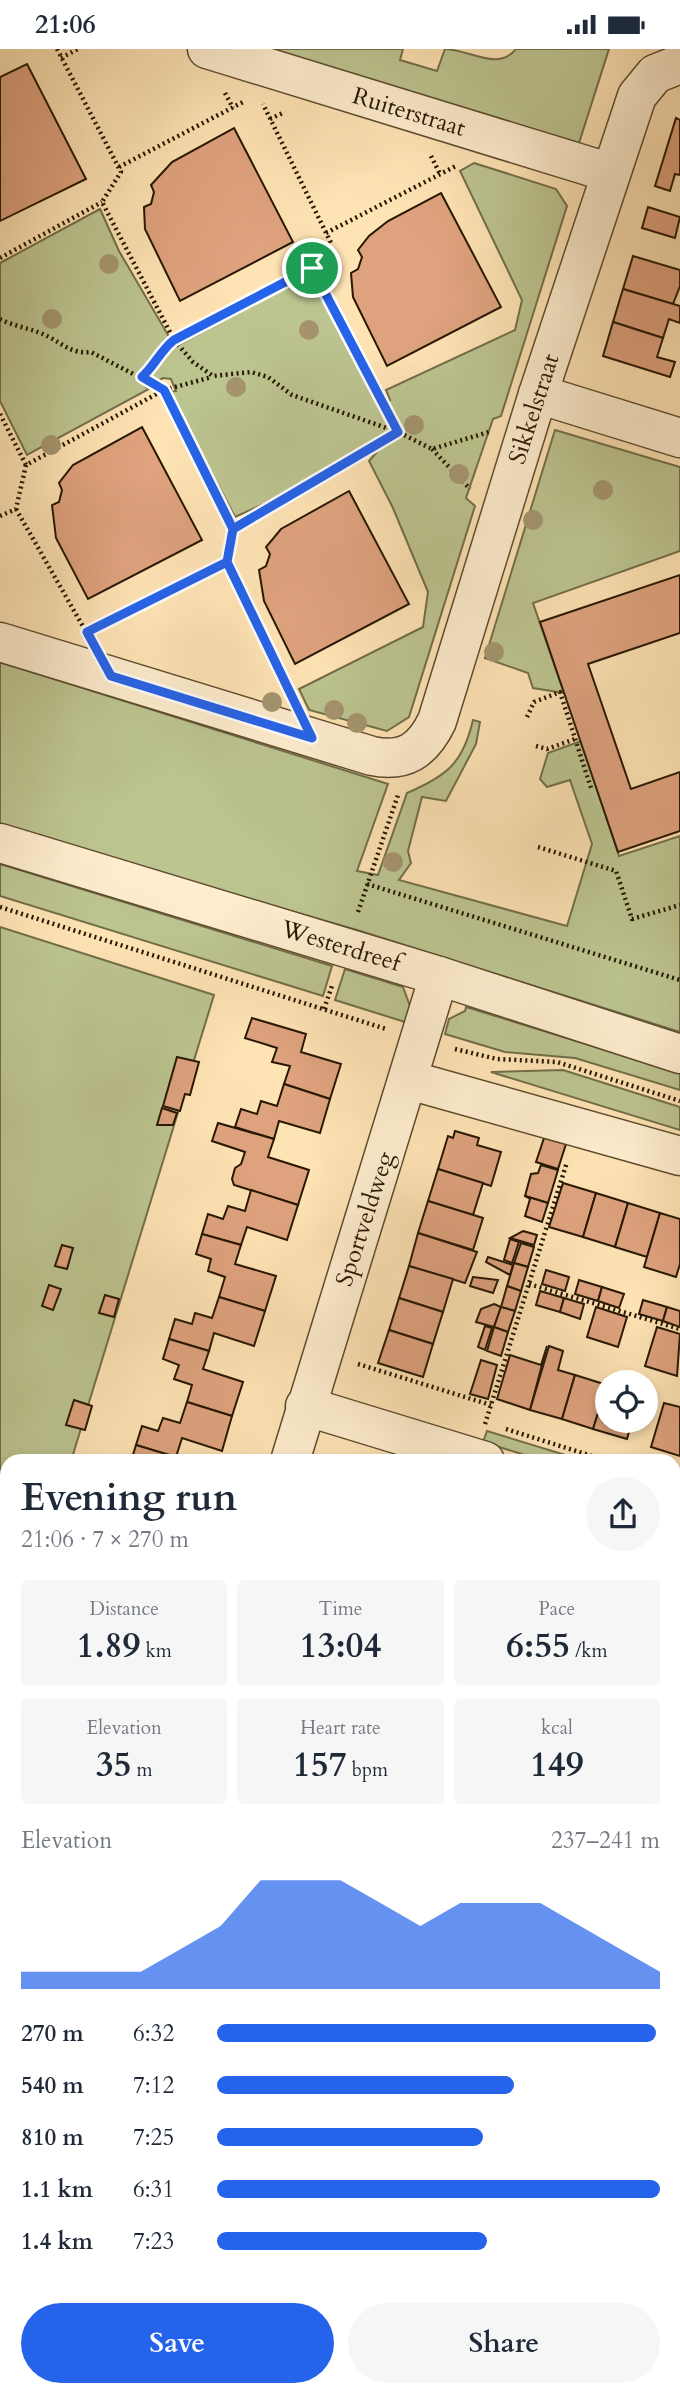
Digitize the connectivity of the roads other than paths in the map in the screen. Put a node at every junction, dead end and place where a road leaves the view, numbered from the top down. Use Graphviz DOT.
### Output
graph roads {
  1 [pos="207,49"];
  2 [pos="680,64"];
  3 [pos="611,173"];
  4 [pos="538,394"];
  5 [pos="680,438"];
  6 [pos="0,642"];
  7 [pos="0,843"];
  8 [pos="439,976"];
  9 [pos="680,1054"];
  10 [pos="409,1080"];
  11 [pos="680,1156"];
  12 [pos="305,1406"];
  13 [pos="292,1454"];
  14 [pos="461,1454"];
  1 -- 3 [label="street, Ruiterstraat"];
  2 -- 3 [label="street, Sikkelstraat"];
  3 -- 4 [label="street, Sikkelstraat"];
  4 -- 5 [label="street"];
  4 -- 6 [label="street, Sikkelstraat"];
  7 -- 8 [label="street, Westerdreef"];
  8 -- 9 [label="street, Westerdreef"];
  8 -- 10 [label="street, Sportveldweg"];
  10 -- 11 [label="street"];
  10 -- 12 [label="street, Sportveldweg"];
  12 -- 13 [label="street, Sportveldweg"];
  12 -- 14 [label="street"];
}
